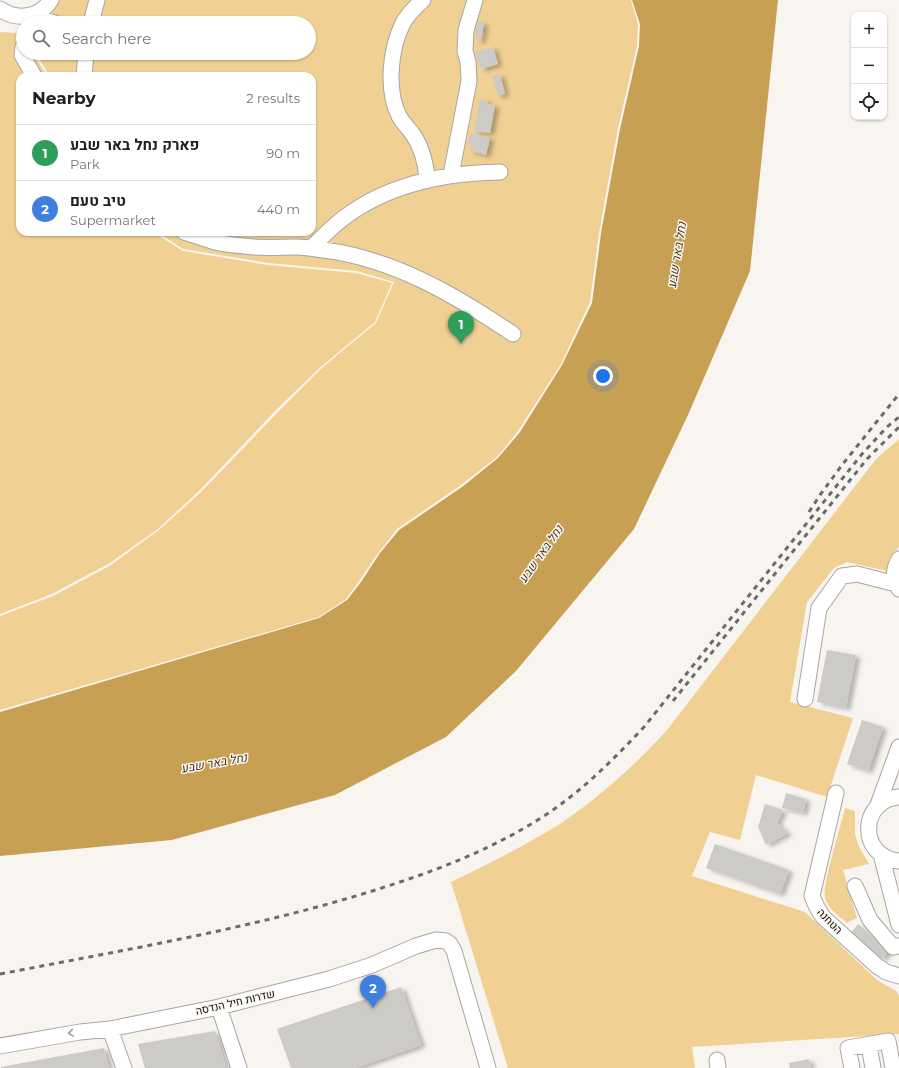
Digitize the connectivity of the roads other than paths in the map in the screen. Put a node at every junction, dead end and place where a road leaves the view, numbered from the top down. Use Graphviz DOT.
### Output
graph roads {
  1 [pos="51,0"];
  2 [pos="98,0"];
  3 [pos="423,0"];
  4 [pos="475,0"];
  5 [pos="2,11"];
  6 [pos="17,16"];
  7 [pos="34,16"];
  8 [pos="94,16"];
  9 [pos="25,60"];
  10 [pos="85,60"];
  11 [pos="32,72"];
  12 [pos="84,72"];
  13 [pos="500,172"];
  14 [pos="451,175"];
  15 [pos="427,180"];
  16 [pos="197,236"];
  17 [pos="310,248"];
  18 [pos="513,334"];
  19 [pos="899,559"];
  20 [pos="897,587"];
  21 [pos="805,699"];
  22 [pos="899,748"];
  23 [pos="836,793"];
  24 [pos="899,797"];
  25 [pos="878,805"];
  26 [pos="881,854"];
  27 [pos="899,862"];
  28 [pos="855,886"];
  29 [pos="899,926"];
  30 [pos="899,946"];
  31 [pos="899,976"];
  32 [pos="219,1007"];
  33 [pos="110,1029"];
  34 [pos="869,1045"];
  35 [pos="0,1046"];
  36 [pos="124,1068"];
  37 [pos="239,1068"];
  38 [pos="488,1068"];
  39 [pos="852,1068"];
  40 [pos="873,1068"];
  41 [pos="892,1068"];
  1 -- 7 [label="street"];
  2 -- 8 [label="street"];
  3 -- 15 [label="street"];
  4 -- 14 [label="street"];
  5 -- 6 [label="street"];
  9 -- 11 [label="street"];
  10 -- 12 [label="street"];
  13 -- 14 [label="street"];
  14 -- 15 [label="street"];
  15 -- 17 [label="street"];
  16 -- 17 [label="street"];
  17 -- 18 [label="street"];
  19 -- 20 [label="street"];
  20 -- 21 [label="street"];
  22 -- 25 [label="street"];
  23 -- 31 [label="street, הטחנה"];
  24 -- 25 [label="street"];
  25 -- 26 [label="street"];
  26 -- 27 [label="street"];
  26 -- 29 [label="street"];
  28 -- 30 [label="street"];
  32 -- 33 [label="street, שדרות חיל הנדסה"];
  32 -- 37 [label="street"];
  32 -- 38 [label="street, שדרות חיל הנדסה"];
  33 -- 35 [label="street, שדרות חיל הנדסה, one-way"];
  33 -- 36 [label="street"];
  34 -- 39 [label="street"];
  34 -- 40 [label="street"];
  34 -- 41 [label="street"];
}
